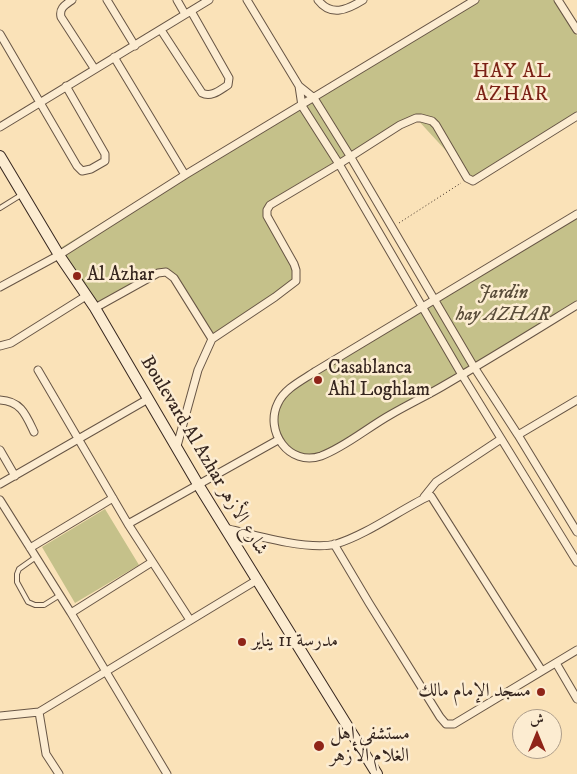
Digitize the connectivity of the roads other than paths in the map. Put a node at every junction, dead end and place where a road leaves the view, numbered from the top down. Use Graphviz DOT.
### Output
graph roads {
  1 [pos="72,0"];
  2 [pos="107,0"];
  3 [pos="177,0"];
  4 [pos="209,0"];
  5 [pos="247,0"];
  6 [pos="318,0"];
  7 [pos="363,0"];
  8 [pos="475,0"];
  9 [pos="558,0"];
  10 [pos="188,13"];
  11 [pos="161,30"];
  12 [pos="577,30"];
  13 [pos="0,34"];
  14 [pos="135,46"];
  15 [pos="114,58"];
  16 [pos="94,68"];
  17 [pos="66,86"];
  18 [pos="299,86"];
  19 [pos="314,98"];
  20 [pos="41,102"];
  21 [pos="302,106"];
  22 [pos="577,116"];
  23 [pos="0,127"];
  24 [pos="0,156"];
  25 [pos="350,156"];
  26 [pos="339,164"];
  27 [pos="185,175"];
  28 [pos="23,194"];
  29 [pos="0,208"];
  30 [pos="577,214"];
  31 [pos="60,255"];
  32 [pos="0,287"];
  33 [pos="86,296"];
  34 [pos="436,300"];
  35 [pos="577,305"];
  36 [pos="424,307"];
  37 [pos="95,308"];
  38 [pos="212,339"];
  39 [pos="0,346"];
  40 [pos="474,367"];
  41 [pos="38,370"];
  42 [pos="462,375"];
  43 [pos="148,399"];
  44 [pos="0,400"];
  45 [pos="577,400"];
  46 [pos="34,432"];
  47 [pos="518,435"];
  48 [pos="501,439"];
  49 [pos="80,440"];
  50 [pos="278,440"];
  51 [pos="177,446"];
  52 [pos="0,450"];
  53 [pos="15,476"];
  54 [pos="0,484"];
  55 [pos="199,486"];
  56 [pos="113,498"];
  57 [pos="424,498"];
  58 [pos="0,500"];
  59 [pos="128,524"];
  60 [pos="225,528"];
  61 [pos="577,532"];
  62 [pos="334,544"];
  63 [pos="30,548"];
  64 [pos="36,557"];
  65 [pos="152,562"];
  66 [pos="577,562"];
  67 [pos="257,580"];
  68 [pos="60,595"];
  69 [pos="71,612"];
  70 [pos="190,620"];
  71 [pos="577,650"];
  72 [pos="556,662"];
  73 [pos="106,672"];
  74 [pos="542,672"];
  75 [pos="577,699"];
  76 [pos="39,712"];
  77 [pos="0,716"];
  78 [pos="59,774"];
  79 [pos="166,774"];
  80 [pos="378,774"];
  1 -- 16 [label="street"];
  2 -- 14 [label="street"];
  3 -- 10 [label="street"];
  4 -- 10 [label="street"];
  5 -- 18 [label="street"];
  6 -- 7 [label="street"];
  8 -- 19 [label="street"];
  9 -- 12 [label="street"];
  10 -- 11 [label="street"];
  10 -- 11 [label="street"];
  11 -- 14 [label="street"];
  13 -- 20 [label="street"];
  14 -- 15 [label="street"];
  15 -- 16 [label="street"];
  15 -- 27 [label="street"];
  16 -- 17 [label="street"];
  17 -- 20 [label="street"];
  17 -- 20 [label="street"];
  18 -- 19 [label="street"];
  18 -- 21 [label="street"];
  19 -- 21 [label="street"];
  19 -- 25 [label="street"];
  20 -- 23 [label="street"];
  21 -- 26 [label="street"];
  21 -- 27 [label="street"];
  22 -- 25 [label="street"];
  24 -- 28 [label="main road, Boulevard Al Azhar شارع الأزهر"];
  25 -- 26 [label="street"];
  25 -- 34 [label="street"];
  26 -- 36 [label="street"];
  26 -- 38 [label="street"];
  27 -- 31 [label="street"];
  28 -- 29 [label="lane"];
  28 -- 31 [label="main road, Boulevard Al Azhar شارع الأزهر"];
  30 -- 34 [label="street"];
  31 -- 32 [label="street"];
  31 -- 33 [label="main road, Boulevard Al Azhar شارع الأزهر"];
  33 -- 37 [label="main road, Boulevard Al Azhar شارع الأزهر"];
  33 -- 39 [label="street"];
  34 -- 36 [label="street"];
  34 -- 40 [label="street"];
  35 -- 40 [label="street"];
  36 -- 42 [label="street"];
  36 -- 50 [label="street"];
  37 -- 38 [label="street"];
  37 -- 43 [label="main road, Boulevard Al Azhar شارع الأزهر"];
  38 -- 51 [label="street"];
  40 -- 42 [label="street"];
  40 -- 47 [label="street"];
  41 -- 49 [label="street"];
  42 -- 48 [label="street"];
  42 -- 50 [label="street"];
  43 -- 49 [label="street"];
  43 -- 51 [label="main road, Boulevard Al Azhar شارع الأزهر"];
  44 -- 46 [label="street"];
  45 -- 47 [label="street"];
  47 -- 61 [label="street"];
  48 -- 57 [label="street"];
  48 -- 66 [label="street"];
  49 -- 53 [label="street"];
  49 -- 56 [label="street"];
  50 -- 55 [label="street"];
  51 -- 55 [label="main road, Boulevard Al Azhar شارع الأزهر"];
  52 -- 53 [label="street"];
  53 -- 54 [label="street"];
  55 -- 59 [label="street"];
  55 -- 60 [label="main road, Boulevard Al Azhar شارع الأزهر"];
  56 -- 59 [label="street"];
  56 -- 63 [label="street"];
  57 -- 62 [label="street"];
  57 -- 74 [label="street"];
  58 -- 63 [label="street"];
  59 -- 65 [label="street"];
  60 -- 62 [label="street"];
  60 -- 67 [label="main road, Boulevard Al Azhar شارع الأزهر"];
  62 -- 74 [label="street"];
  63 -- 64 [label="street"];
  64 -- 68 [label="street"];
  64 -- 68 [label="lane"];
  65 -- 69 [label="street"];
  65 -- 70 [label="street"];
  67 -- 70 [label="street"];
  67 -- 80 [label="main road, Boulevard Al Azhar شارع الأزهر"];
  68 -- 69 [label="street"];
  69 -- 73 [label="street"];
  70 -- 73 [label="street"];
  71 -- 72 [label="street"];
  72 -- 74 [label="street"];
  72 -- 75 [label="street"];
  73 -- 76 [label="street"];
  73 -- 79 [label="street"];
  76 -- 77 [label="street"];
  76 -- 78 [label="street"];
}
